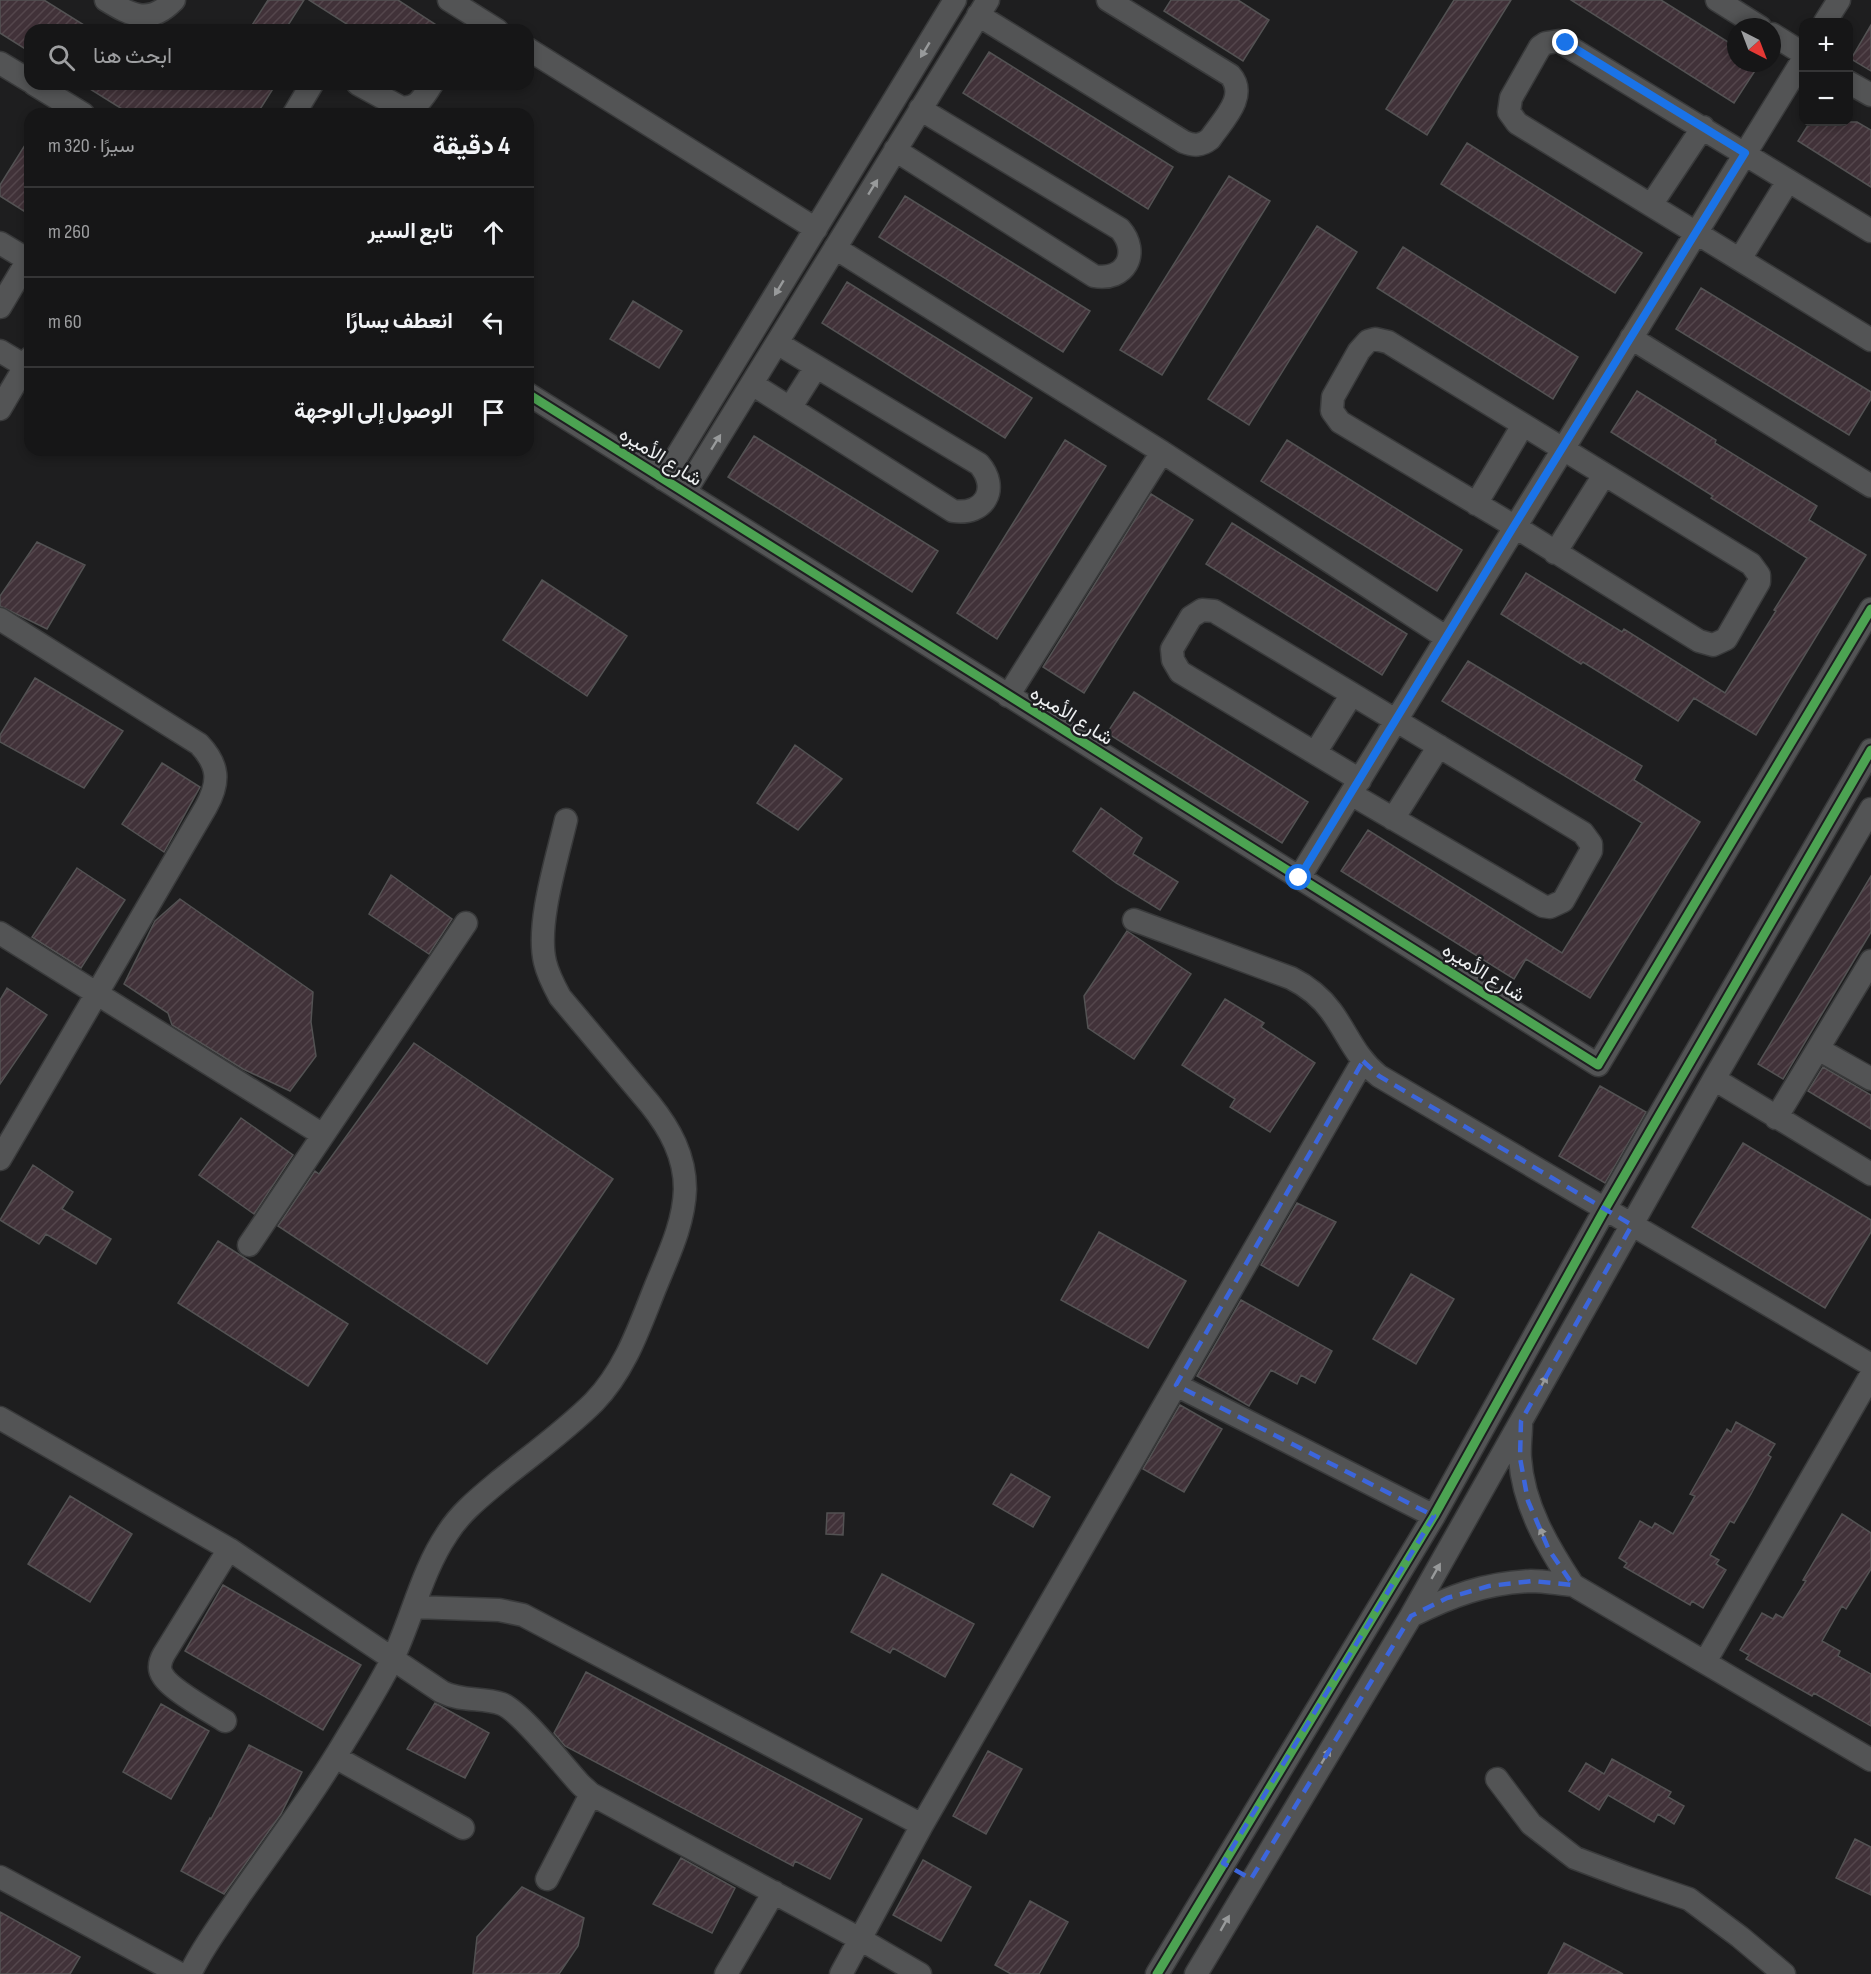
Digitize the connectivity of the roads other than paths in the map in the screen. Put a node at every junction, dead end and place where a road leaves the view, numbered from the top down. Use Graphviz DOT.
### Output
graph roads {
  1 [pos="106,0"];
  2 [pos="174,0"];
  3 [pos="450,0"];
  4 [pos="955,0"];
  5 [pos="1108,0"];
  6 [pos="1717,0"];
  7 [pos="1839,0"];
  8 [pos="983,8"];
  9 [pos="1746,18"];
  10 [pos="1828,18"];
  11 [pos="472,23"];
  12 [pos="1781,40"];
  13 [pos="534,53"];
  14 [pos="1799,53"];
  15 [pos="0,63"];
  16 [pos="1799,63"];
  17 [pos="24,77"];
  18 [pos="1853,85"];
  19 [pos="44,90"];
  20 [pos="308,90"];
  21 [pos="369,90"];
  22 [pos="428,90"];
  23 [pos="1871,95"];
  24 [pos="73,108"];
  25 [pos="298,108"];
  26 [pos="406,108"];
  27 [pos="406,108"];
  28 [pos="920,110"];
  29 [pos="1702,127"];
  30 [pos="896,150"];
  31 [pos="1745,153"];
  32 [pos="1788,181"];
  33 [pos="832,201"];
  34 [pos="1651,205"];
  35 [pos="855,215"];
  36 [pos="816,229"];
  37 [pos="1871,231"];
  38 [pos="1697,232"];
  39 [pos="0,243"];
  40 [pos="802,251"];
  41 [pos="830,256"];
  42 [pos="24,257"];
  43 [pos="1740,259"];
  44 [pos="24,268"];
  45 [pos="0,307"];
  46 [pos="1631,338"];
  47 [pos="1871,340"];
  48 [pos="777,344"];
  49 [pos="0,351"];
  50 [pos="24,360"];
  51 [pos="816,367"];
  52 [pos="24,369"];
  53 [pos="752,384"];
  54 [pos="534,398"];
  55 [pos="790,408"];
  56 [pos="0,409"];
  57 [pos="1523,425"];
  58 [pos="1563,450"];
  59 [pos="1162,452"];
  60 [pos="1604,475"];
  61 [pos="663,478"];
  62 [pos="1871,486"];
  63 [pos="685,492"];
  64 [pos="1476,504"];
  65 [pos="1514,526"];
  66 [pos="1556,553"];
  67 [pos="1871,609"];
  68 [pos="0,619"];
  69 [pos="1447,638"];
  70 [pos="1352,694"];
  71 [pos="1008,696"];
  72 [pos="1396,721"];
  73 [pos="1439,746"];
  74 [pos="1871,750"];
  75 [pos="1315,753"];
  76 [pos="1356,787"];
  77 [pos="1871,809"];
  78 [pos="1393,819"];
  79 [pos="566,820"];
  80 [pos="1299,878"];
  81 [pos="1134,920"];
  82 [pos="466,923"];
  83 [pos="0,933"];
  84 [pos="1871,961"];
  85 [pos="97,994"];
  86 [pos="1818,1049"];
  87 [pos="1362,1061"];
  88 [pos="1714,1079"];
  89 [pos="1871,1079"];
  90 [pos="1776,1118"];
  91 [pos="323,1135"];
  92 [pos="0,1159"];
  93 [pos="1871,1174"];
  94 [pos="1605,1209"];
  95 [pos="1632,1225"];
  96 [pos="249,1245"];
  97 [pos="1871,1365"];
  98 [pos="1871,1375"];
  99 [pos="1176,1385"];
  100 [pos="0,1418"];
  101 [pos="1521,1421"];
  102 [pos="1434,1516"];
  103 [pos="230,1549"];
  104 [pos="1573,1585"];
  105 [pos="414,1607"];
  106 [pos="1411,1616"];
  107 [pos="393,1658"];
  108 [pos="1705,1662"];
  109 [pos="225,1721"];
  110 [pos="335,1757"];
  111 [pos="1871,1760"];
  112 [pos="1497,1779"];
  113 [pos="591,1794"];
  114 [pos="922,1825"];
  115 [pos="463,1828"];
  116 [pos="1223,1863"];
  117 [pos="0,1877"];
  118 [pos="547,1879"];
  119 [pos="1251,1879"];
  120 [pos="774,1892"];
  121 [pos="860,1939"];
  122 [pos="180,1974"];
  123 [pos="190,1974"];
  124 [pos="726,1974"];
  125 [pos="841,1974"];
  126 [pos="920,1974"];
  127 [pos="1157,1974"];
  128 [pos="1196,1974"];
  129 [pos="1784,1974"];
  1 -- 2 [label="street"];
  3 -- 11 [label="street"];
  4 -- 33 [label="street, one-way"];
  5 -- 8 [label="street"];
  6 -- 9 [label="street"];
  7 -- 10 [label="street"];
  8 -- 28 [label="street"];
  12 -- 14 [label="street"];
  13 -- 36 [label="street"];
  15 -- 17 [label="street"];
  16 -- 31 [label="street"];
  18 -- 23 [label="street"];
  19 -- 24 [label="street"];
  20 -- 25 [label="street"];
  21 -- 27 [label="street"];
  22 -- 26 [label="street"];
  28 -- 30 [label="street"];
  28 -- 30 [label="street"];
  29 -- 31 [label="street"];
  29 -- 34 [label="street"];
  29 -- 34 [label="street"];
  35 -- 30 [label="street, one-way"];
  31 -- 32 [label="street"];
  31 -- 38 [label="street"];
  32 -- 37 [label="street"];
  32 -- 43 [label="street"];
  33 -- 35 [label="street"];
  33 -- 36 [label="street"];
  34 -- 38 [label="street"];
  35 -- 41 [label="street"];
  36 -- 40 [label="street"];
  38 -- 43 [label="street"];
  38 -- 46 [label="street"];
  39 -- 42 [label="street"];
  40 -- 41 [label="street"];
  40 -- 61 [label="street, one-way"];
  41 -- 48 [label="street"];
  41 -- 59 [label="street"];
  43 -- 47 [label="street"];
  44 -- 45 [label="street"];
  46 -- 58 [label="street"];
  46 -- 62 [label="street"];
  48 -- 51 [label="street"];
  48 -- 53 [label="street"];
  49 -- 50 [label="street"];
  51 -- 55 [label="street"];
  51 -- 55 [label="street"];
  52 -- 56 [label="street"];
  53 -- 55 [label="street"];
  63 -- 53 [label="street, one-way"];
  54 -- 61 [label="street, شارع الأميره"];
  57 -- 58 [label="street"];
  57 -- 64 [label="street"];
  57 -- 64 [label="street"];
  58 -- 60 [label="street"];
  58 -- 65 [label="street"];
  59 -- 69 [label="street"];
  59 -- 71 [label="street"];
  60 -- 66 [label="street"];
  60 -- 66 [label="street"];
  61 -- 63 [label="street, شارع الأميره"];
  63 -- 71 [label="street, شارع الأميره"];
  64 -- 65 [label="street"];
  65 -- 66 [label="street"];
  65 -- 69 [label="street"];
  67 -- 80 [label="street, شارع الأميره"];
  68 -- 85 [label="street"];
  69 -- 72 [label="street"];
  70 -- 72 [label="street"];
  70 -- 75 [label="street"];
  70 -- 75 [label="street"];
  71 -- 80 [label="street, شارع الأميره"];
  72 -- 73 [label="street"];
  72 -- 76 [label="street"];
  73 -- 78 [label="street"];
  73 -- 78 [label="street"];
  74 -- 94 [label="street"];
  75 -- 76 [label="street"];
  76 -- 78 [label="street"];
  76 -- 80 [label="street"];
  77 -- 88 [label="street"];
  79 -- 105 [label="street"];
  81 -- 87 [label="street"];
  82 -- 91 [label="street"];
  83 -- 85 [label="street"];
  84 -- 86 [label="street"];
  85 -- 91 [label="street"];
  85 -- 92 [label="street"];
  86 -- 89 [label="street"];
  86 -- 90 [label="street"];
  87 -- 94 [label="street"];
  87 -- 99 [label="street"];
  88 -- 90 [label="street"];
  88 -- 95 [label="street"];
  90 -- 93 [label="street"];
  91 -- 96 [label="street"];
  94 -- 95 [label="street"];
  94 -- 102 [label="street"];
  95 -- 97 [label="street"];
  101 -- 95 [label="street, one-way"];
  98 -- 108 [label="street"];
  99 -- 102 [label="street"];
  99 -- 114 [label="street"];
  100 -- 103 [label="street"];
  104 -- 101 [label="street, one-way"];
  106 -- 101 [label="street, one-way"];
  102 -- 116 [label="street"];
  103 -- 107 [label="street"];
  103 -- 109 [label="street"];
  104 -- 106 [label="street"];
  104 -- 108 [label="street"];
  105 -- 107 [label="street"];
  105 -- 114 [label="street"];
  119 -- 106 [label="street, one-way"];
  107 -- 110 [label="street"];
  107 -- 113 [label="street"];
  108 -- 111 [label="street"];
  110 -- 115 [label="street"];
  110 -- 123 [label="street"];
  112 -- 129 [label="street"];
  113 -- 118 [label="street"];
  113 -- 120 [label="street"];
  114 -- 121 [label="street"];
  116 -- 119 [label="street"];
  116 -- 127 [label="street"];
  117 -- 122 [label="street"];
  128 -- 119 [label="street, one-way"];
  120 -- 121 [label="street"];
  120 -- 124 [label="street"];
  121 -- 125 [label="street"];
  121 -- 126 [label="street"];
}
